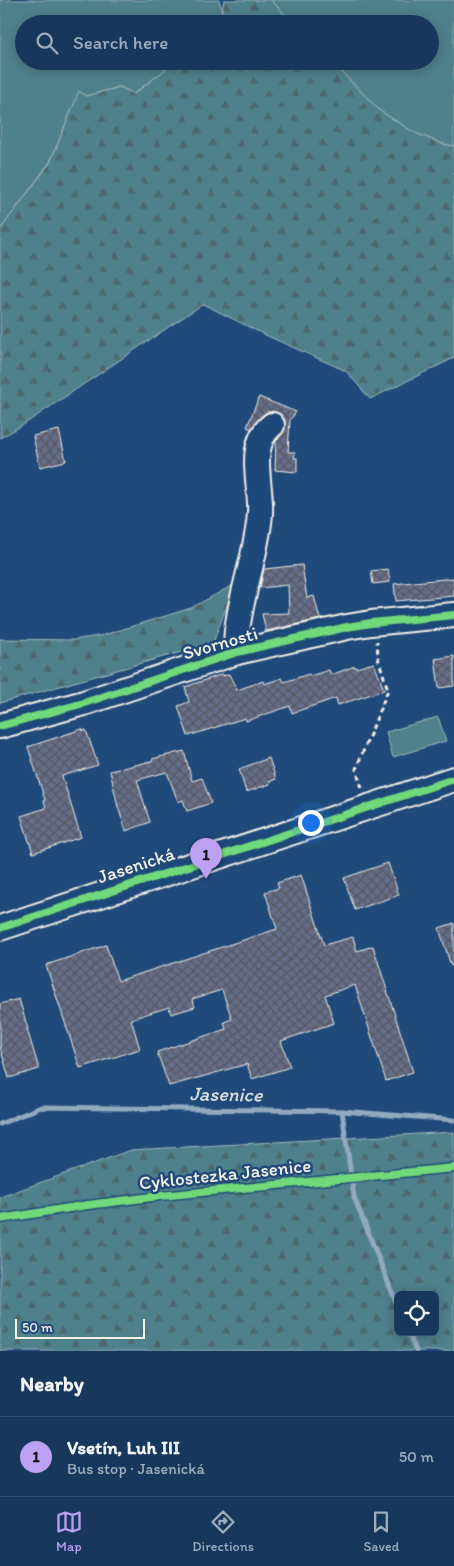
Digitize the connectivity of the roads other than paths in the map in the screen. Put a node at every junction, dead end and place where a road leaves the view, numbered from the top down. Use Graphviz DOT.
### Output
graph roads {
  1 [pos="272,425"];
  2 [pos="454,615"];
  3 [pos="237,652"];
  4 [pos="0,726"];
  5 [pos="454,779"];
  6 [pos="2,921"];
  1 -- 3 [label="street"];
  2 -- 3 [label="street, Svornosti"];
  3 -- 4 [label="street, Svornosti"];
  5 -- 6 [label="street, Jasenická"];
}
